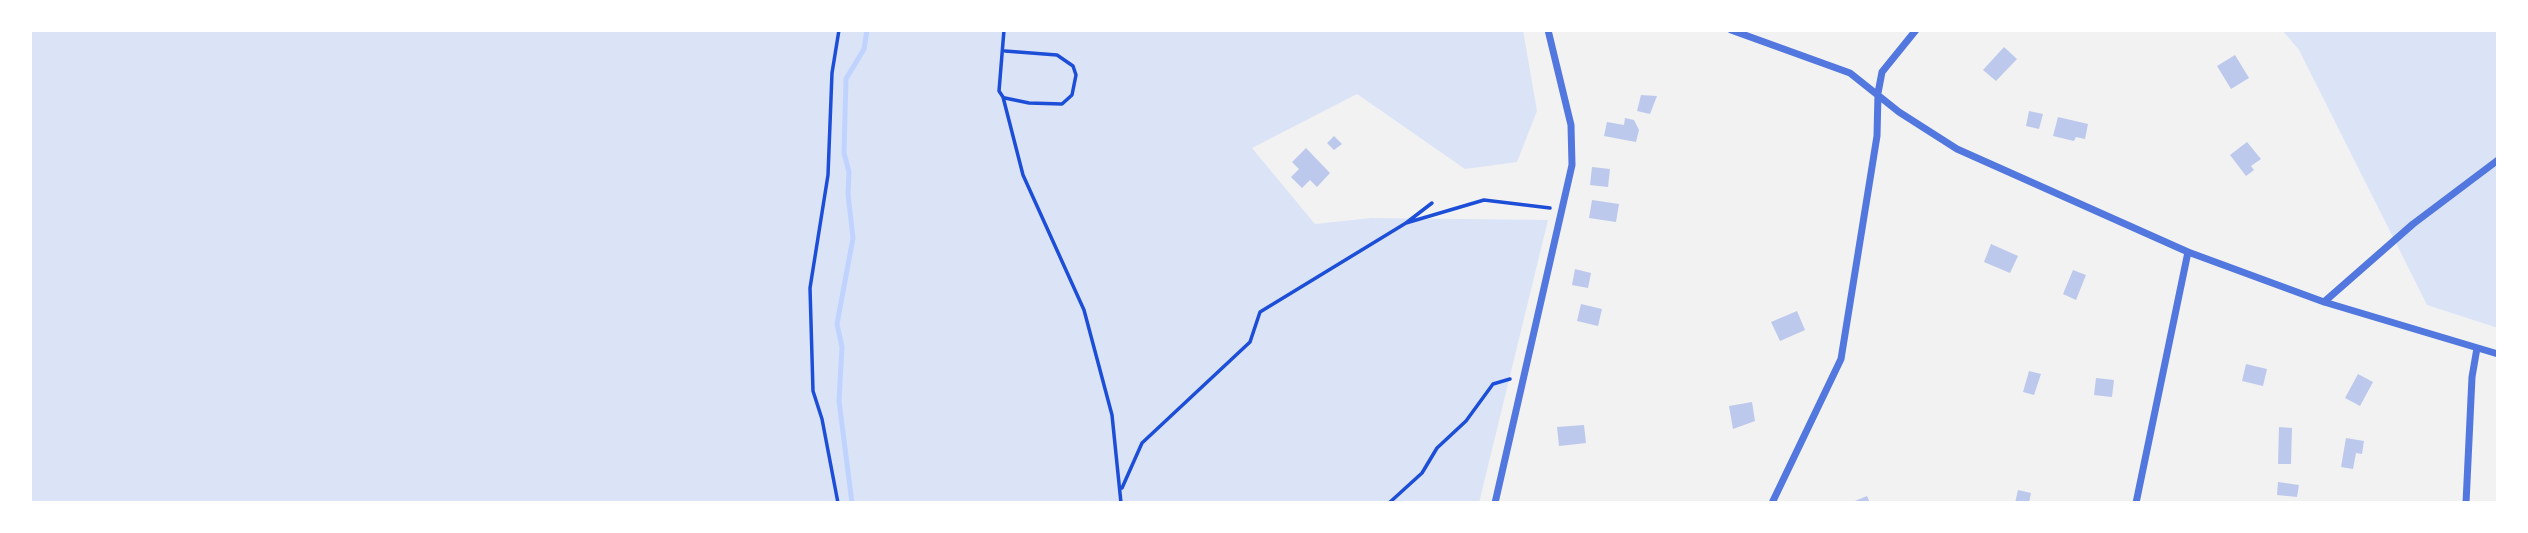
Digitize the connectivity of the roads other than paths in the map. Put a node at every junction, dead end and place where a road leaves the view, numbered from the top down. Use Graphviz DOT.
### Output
graph roads {
  1 [pos="1548,30"];
  2 [pos="1731,30"];
  3 [pos="1916,30"];
  4 [pos="1878,93"];
  5 [pos="2498,160"];
  6 [pos="2188,252"];
  7 [pos="2324,302"];
  8 [pos="2477,348"];
  9 [pos="2498,354"];
  10 [pos="1495,503"];
  11 [pos="1772,503"];
  12 [pos="2136,503"];
  13 [pos="2466,503"];
  1 -- 10 [label="street"];
  2 -- 4 [label="street"];
  3 -- 4 [label="street"];
  4 -- 6 [label="street"];
  4 -- 11 [label="street"];
  5 -- 7 [label="street"];
  6 -- 7 [label="street"];
  6 -- 12 [label="street"];
  7 -- 8 [label="street"];
  8 -- 9 [label="street"];
  8 -- 13 [label="street"];
}
